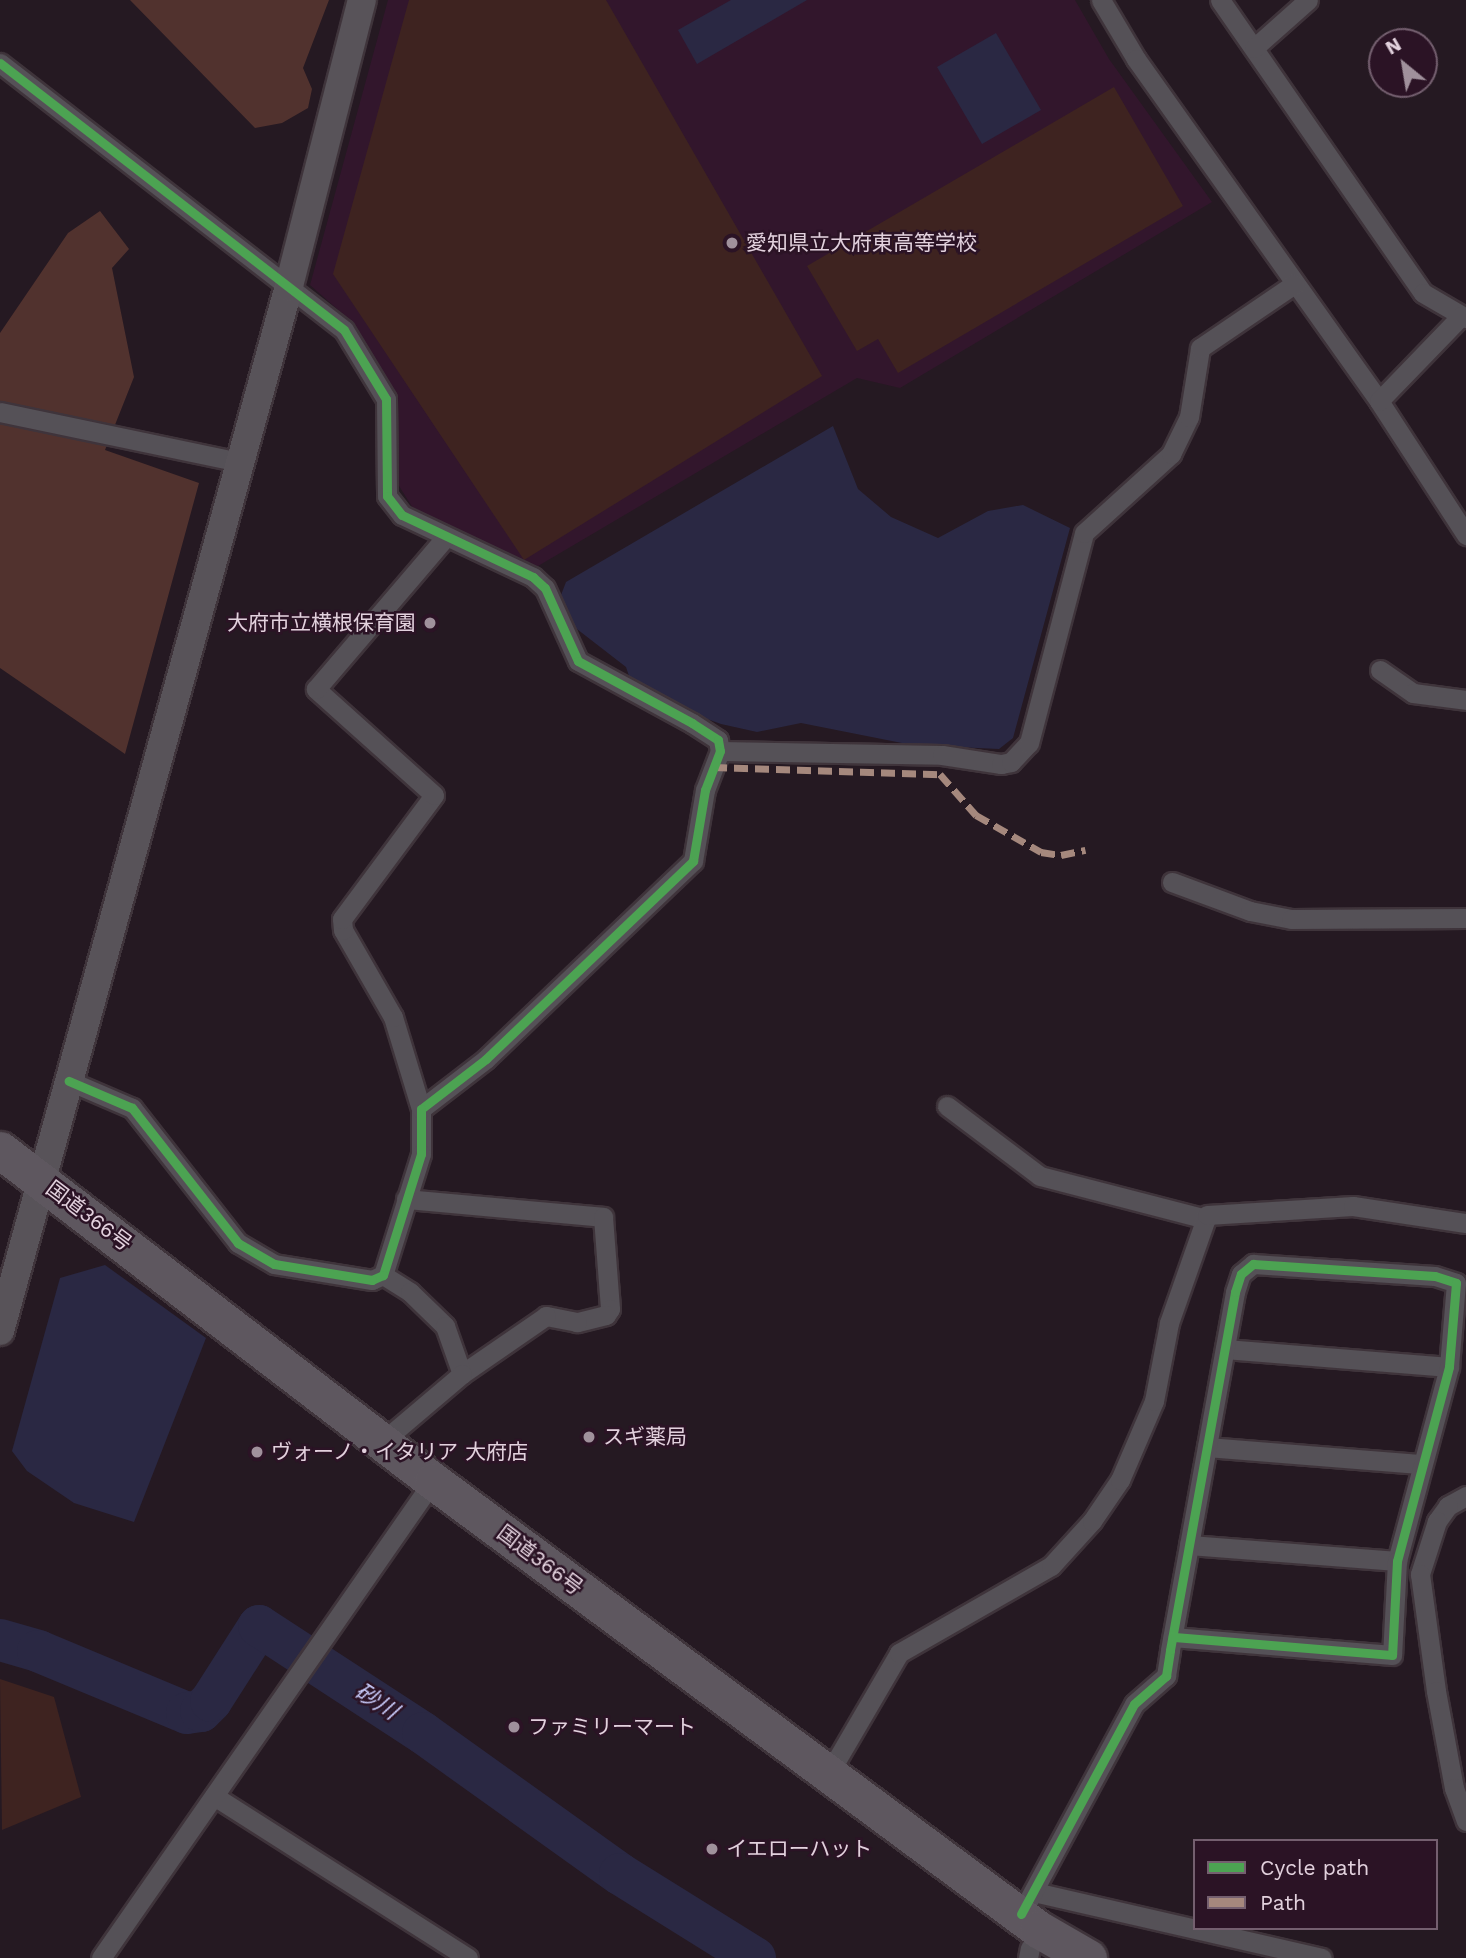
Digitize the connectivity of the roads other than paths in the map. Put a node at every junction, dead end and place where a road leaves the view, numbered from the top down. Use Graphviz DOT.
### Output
graph roads {
  1 [pos="362,0"];
  2 [pos="1101,0"];
  3 [pos="1220,0"];
  4 [pos="1308,0"];
  5 [pos="1254,48"];
  6 [pos="0,63"];
  7 [pos="1294,284"];
  8 [pos="289,286"];
  9 [pos="1464,317"];
  10 [pos="1379,401"];
  11 [pos="0,412"];
  12 [pos="240,462"];
  13 [pos="1466,535"];
  14 [pos="446,537"];
  15 [pos="1380,670"];
  16 [pos="1466,700"];
  17 [pos="720,751"];
  18 [pos="1172,882"];
  19 [pos="1466,918"];
  20 [pos="69,1081"];
  21 [pos="947,1106"];
  22 [pos="421,1109"];
  23 [pos="0,1150"];
  24 [pos="39,1178"];
  25 [pos="407,1199"];
  26 [pos="1206,1219"];
  27 [pos="1466,1223"];
  28 [pos="383,1275"];
  29 [pos="0,1331"];
  30 [pos="1225,1349"];
  31 [pos="1449,1367"];
  32 [pos="462,1374"];
  33 [pos="383,1441"];
  34 [pos="1207,1447"];
  35 [pos="1419,1464"];
  36 [pos="433,1481"];
  37 [pos="1466,1496"];
  38 [pos="1189,1545"];
  39 [pos="1397,1561"];
  40 [pos="1173,1637"];
  41 [pos="829,1773"];
  42 [pos="214,1796"];
  43 [pos="1464,1810"];
  44 [pos="1028,1928"];
  45 [pos="105,1957"];
  46 [pos="468,1958"];
  47 [pos="1088,1958"];
  48 [pos="1322,1958"];
  1 -- 8 [label="street"];
  2 -- 7 [label="street"];
  3 -- 5 [label="street"];
  4 -- 5 [label="street"];
  5 -- 9 [label="street"];
  6 -- 8 [label="street"];
  7 -- 10 [label="street"];
  7 -- 17 [label="street"];
  8 -- 12 [label="street"];
  8 -- 14 [label="street"];
  9 -- 10 [label="street"];
  10 -- 13 [label="street"];
  11 -- 12 [label="street"];
  12 -- 20 [label="street"];
  14 -- 17 [label="street"];
  14 -- 22 [label="street"];
  15 -- 16 [label="street"];
  17 -- 22 [label="street"];
  18 -- 19 [label="street"];
  20 -- 24 [label="street"];
  20 -- 28 [label="street"];
  21 -- 26 [label="street"];
  22 -- 25 [label="street"];
  23 -- 24 [label="highway, 国道366号"];
  24 -- 29 [label="street"];
  24 -- 33 [label="highway, 国道366号"];
  25 -- 28 [label="street"];
  25 -- 32 [label="street"];
  26 -- 27 [label="street"];
  26 -- 41 [label="street"];
  28 -- 32 [label="street"];
  30 -- 31 [label="street"];
  30 -- 31 [label="street"];
  30 -- 34 [label="street"];
  31 -- 35 [label="street"];
  32 -- 33 [label="street"];
  33 -- 36 [label="highway, 国道366号"];
  34 -- 35 [label="street"];
  34 -- 38 [label="street"];
  35 -- 39 [label="street"];
  36 -- 41 [label="highway, 国道366号"];
  36 -- 42 [label="street"];
  37 -- 43 [label="street"];
  38 -- 39 [label="street"];
  38 -- 40 [label="street"];
  39 -- 40 [label="street"];
  40 -- 44 [label="street"];
  41 -- 44 [label="highway, 国道366号"];
  42 -- 45 [label="street"];
  42 -- 46 [label="street"];
  44 -- 47 [label="highway, 国道366号"];
  44 -- 48 [label="street"];
}
